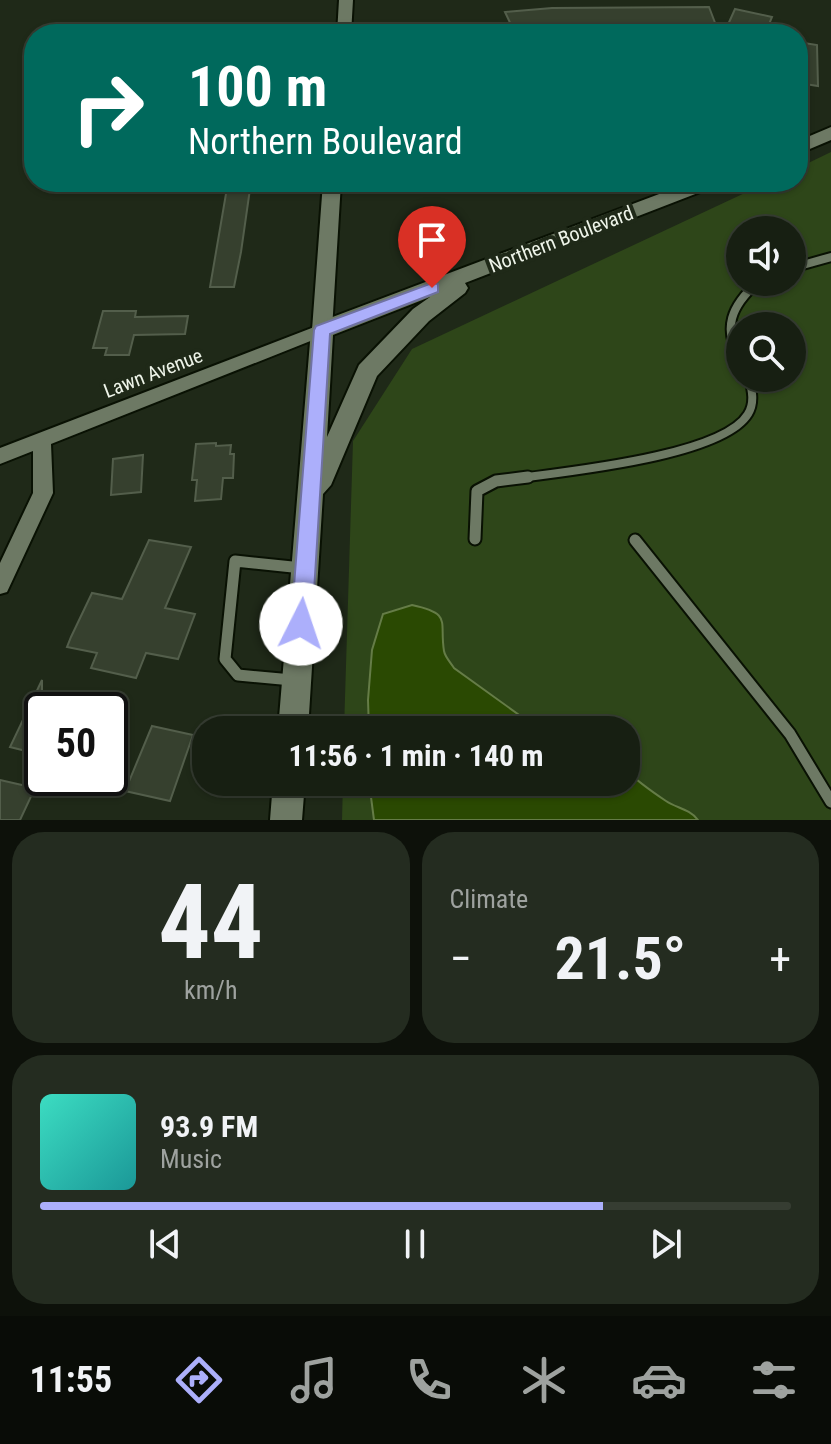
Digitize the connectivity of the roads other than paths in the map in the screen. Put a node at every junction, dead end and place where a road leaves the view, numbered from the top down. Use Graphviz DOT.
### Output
graph roads {
  1 [pos="346,0"];
  2 [pos="345,24"];
  3 [pos="831,133"];
  4 [pos="808,143"];
  5 [pos="331,192"];
  6 [pos="683,192"];
  7 [pos="542,247"];
  8 [pos="831,257"];
  9 [pos="806,264"];
  10 [pos="322,330"];
  11 [pos="752,392"];
  12 [pos="42,440"];
  13 [pos="0,456"];
  14 [pos="310,502"];
  15 [pos="475,539"];
  16 [pos="635,540"];
  17 [pos="306,568"];
  18 [pos="0,585"];
  19 [pos="297,680"];
  20 [pos="294,716"];
  21 [pos="288,796"];
  22 [pos="831,802"];
  23 [pos="286,820"];
  1 -- 2 [label="street"];
  3 -- 4 [label="main road"];
  5 -- 10 [label="street"];
  6 -- 7 [label="main road, Northern Boulevard"];
  7 -- 10 [label="main road, Northern Boulevard"];
  7 -- 14 [label="main road"];
  8 -- 9 [label="lane"];
  10 -- 12 [label="street, Lawn Avenue"];
  10 -- 14 [label="main road"];
  11 -- 15 [label="lane"];
  12 -- 13 [label="street, Lawn Avenue"];
  12 -- 18 [label="street"];
  14 -- 17 [label="main road"];
  16 -- 22 [label="lane"];
  17 -- 19 [label="main road"];
  17 -- 19 [label="lane"];
  19 -- 20 [label="main road"];
  21 -- 23 [label="main road"];
}
